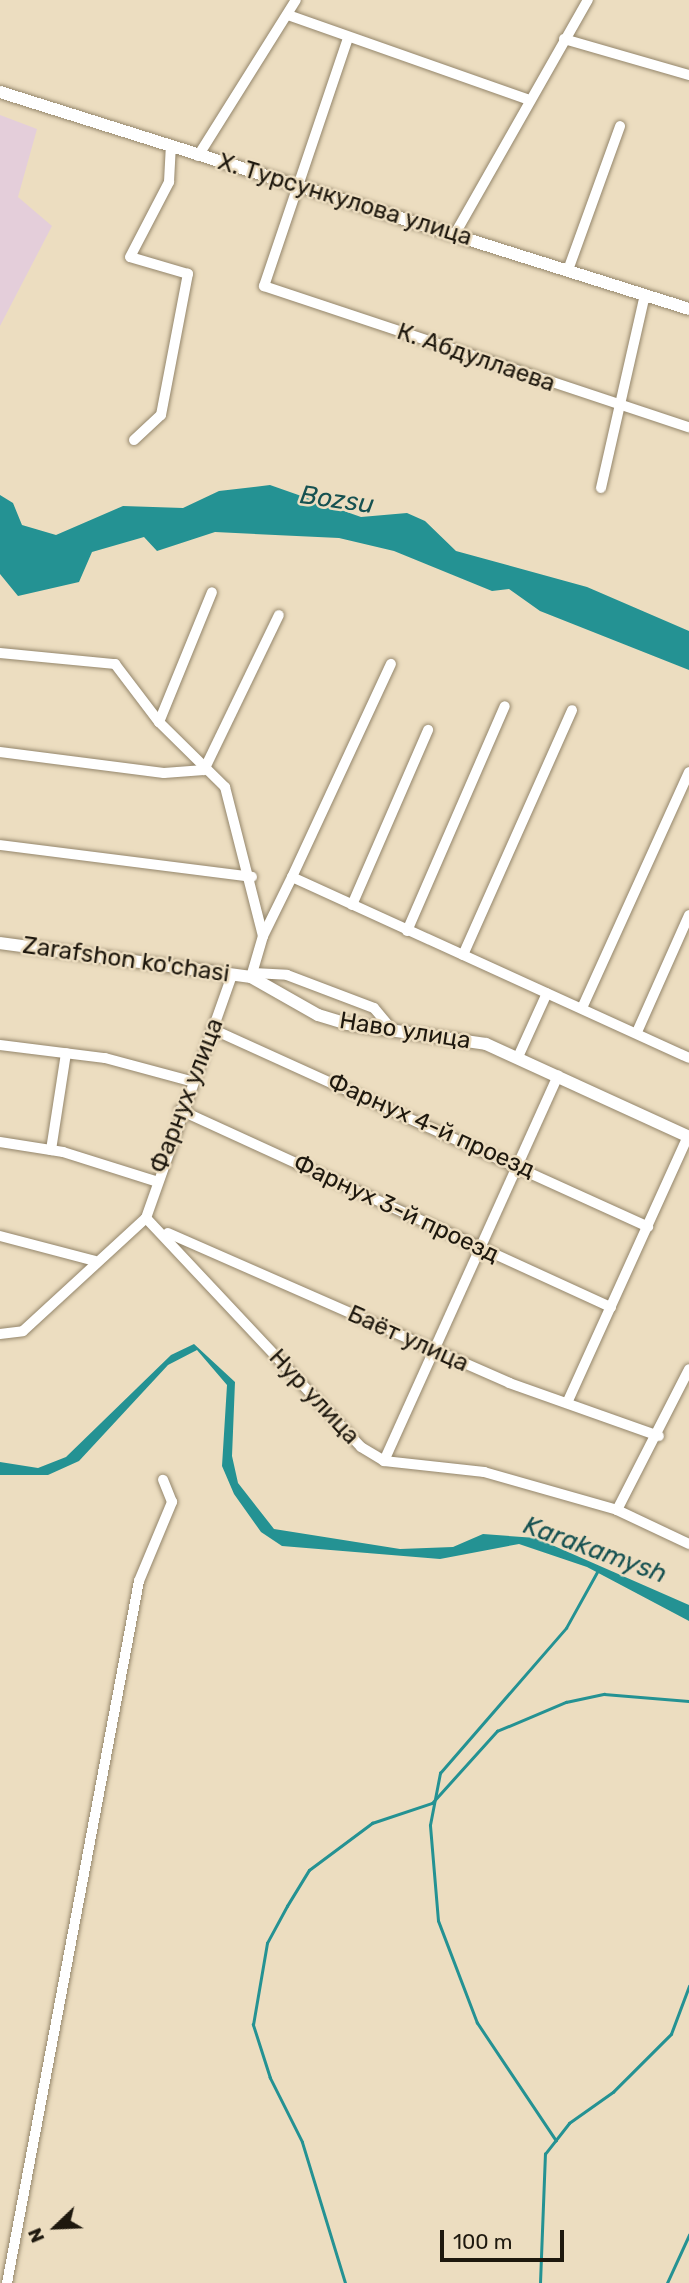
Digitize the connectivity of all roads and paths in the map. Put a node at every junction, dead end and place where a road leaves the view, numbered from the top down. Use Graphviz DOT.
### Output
graph roads {
  1 [pos="296,0"];
  2 [pos="588,0"];
  3 [pos="288,15"];
  4 [pos="348,38"];
  5 [pos="564,39"];
  6 [pos="689,75"];
  7 [pos="0,93"];
  8 [pos="527,99"];
  9 [pos="620,127"];
  10 [pos="171,148"];
  11 [pos="198,156"];
  12 [pos="296,186"];
  13 [pos="456,232"];
  14 [pos="568,270"];
  15 [pos="645,295"];
  16 [pos="689,309"];
  17 [pos="616,406"];
  18 [pos="689,427"];
  19 [pos="134,440"];
  20 [pos="601,488"];
  21 [pos="212,592"];
  22 [pos="279,615"];
  23 [pos="0,653"];
  24 [pos="391,664"];
  25 [pos="505,706"];
  26 [pos="572,710"];
  27 [pos="159,722"];
  28 [pos="428,730"];
  29 [pos="0,751"];
  30 [pos="204,770"];
  31 [pos="689,772"];
  32 [pos="0,845"];
  33 [pos="251,877"];
  34 [pos="292,877"];
  35 [pos="352,905"];
  36 [pos="689,915"];
  37 [pos="407,931"];
  38 [pos="264,936"];
  39 [pos="0,943"];
  40 [pos="463,955"];
  41 [pos="232,975"];
  42 [pos="252,975"];
  43 [pos="547,993"];
  44 [pos="582,1008"];
  45 [pos="390,1026"];
  46 [pos="212,1029"];
  47 [pos="637,1032"];
  48 [pos="0,1045"];
  49 [pos="66,1053"];
  50 [pos="518,1057"];
  51 [pos="689,1058"];
  52 [pos="558,1075"];
  53 [pos="190,1082"];
  54 [pos="180,1110"];
  55 [pos="689,1136"];
  56 [pos="0,1142"];
  57 [pos="51,1150"];
  58 [pos="518,1163"];
  59 [pos="155,1181"];
  60 [pos="146,1218"];
  61 [pos="648,1227"];
  62 [pos="161,1230"];
  63 [pos="0,1236"];
  64 [pos="480,1247"];
  65 [pos="95,1261"];
  66 [pos="611,1307"];
  67 [pos="0,1334"];
  68 [pos="433,1350"];
  69 [pos="689,1368"];
  70 [pos="567,1403"];
  71 [pos="659,1436"];
  72 [pos="384,1461"];
  73 [pos="163,1479"];
  74 [pos="617,1510"];
  75 [pos="689,1544"];
  76 [pos="7,2283"];
  1 -- 3 [label="street"];
  2 -- 5 [label="street"];
  3 -- 4 [label="street"];
  3 -- 11 [label="street"];
  4 -- 8 [label="street"];
  4 -- 12 [label="street"];
  5 -- 6 [label="street"];
  5 -- 8 [label="street"];
  7 -- 10 [label="street, Х. Турсункулова улица"];
  8 -- 13 [label="street"];
  9 -- 14 [label="street"];
  10 -- 11 [label="street, Х. Турсункулова улица"];
  10 -- 19 [label="street"];
  11 -- 12 [label="street, Х. Турсункулова улица"];
  12 -- 13 [label="street, Х. Турсункулова улица"];
  12 -- 17 [label="street, К. Абдуллаева"];
  13 -- 14 [label="street, Х. Турсункулова улица"];
  14 -- 15 [label="street, Х. Турсункулова улица"];
  15 -- 16 [label="street, Х. Турсункулова улица"];
  15 -- 17 [label="street"];
  17 -- 18 [label="street, К. Абдуллаева"];
  17 -- 20 [label="street"];
  21 -- 27 [label="street"];
  22 -- 30 [label="street"];
  23 -- 27 [label="street"];
  24 -- 34 [label="street"];
  25 -- 37 [label="street"];
  26 -- 40 [label="street"];
  27 -- 30 [label="street"];
  28 -- 35 [label="street"];
  29 -- 30 [label="street"];
  30 -- 33 [label="street"];
  31 -- 44 [label="street"];
  32 -- 33 [label="street"];
  33 -- 38 [label="street"];
  34 -- 35 [label="street"];
  34 -- 38 [label="street"];
  35 -- 37 [label="street"];
  36 -- 47 [label="street"];
  37 -- 40 [label="street"];
  38 -- 42 [label="street"];
  39 -- 41 [label="street, Zarafshon ko'chasi"];
  40 -- 43 [label="street"];
  41 -- 42 [label="street, Zarafshon ko'chasi"];
  41 -- 46 [label="street, Фарнух улица"];
  42 -- 45 [label="street, Наво улица"];
  42 -- 45 [label="street"];
  43 -- 44 [label="street"];
  43 -- 50 [label="street"];
  44 -- 47 [label="street"];
  45 -- 50 [label="street, Наво улица"];
  46 -- 53 [label="street, Фарнух улица"];
  46 -- 58 [label="street, Фарнух 4-й проезд"];
  47 -- 51 [label="street"];
  48 -- 49 [label="street"];
  49 -- 53 [label="street"];
  49 -- 57 [label="street"];
  50 -- 52 [label="street, Наво улица"];
  52 -- 55 [label="street, Наво улица"];
  52 -- 58 [label="street"];
  53 -- 54 [label="street, Фарнух улица"];
  54 -- 59 [label="street, Фарнух улица"];
  54 -- 64 [label="street, Фарнух 3-й проезд"];
  55 -- 61 [label="street"];
  56 -- 57 [label="street"];
  57 -- 59 [label="street"];
  58 -- 61 [label="street, Фарнух 4-й проезд"];
  58 -- 64 [label="street"];
  59 -- 60 [label="street, Фарнух улица"];
  60 -- 62 [label="street, Нур улица"];
  60 -- 65 [label="street"];
  61 -- 66 [label="street"];
  62 -- 68 [label="street, Баёт улица"];
  62 -- 72 [label="street, Нур улица"];
  63 -- 65 [label="street"];
  64 -- 66 [label="street, Фарнух 3-й проезд"];
  64 -- 68 [label="street"];
  65 -- 67 [label="street"];
  66 -- 70 [label="street"];
  68 -- 70 [label="street, Баёт улица"];
  68 -- 72 [label="street"];
  69 -- 71 [label="street"];
  70 -- 71 [label="street, Баёт улица"];
  71 -- 74 [label="street"];
  72 -- 74 [label="street, Нур улица"];
  73 -- 76 [label="street"];
  74 -- 75 [label="street, Нур улица"];
}
